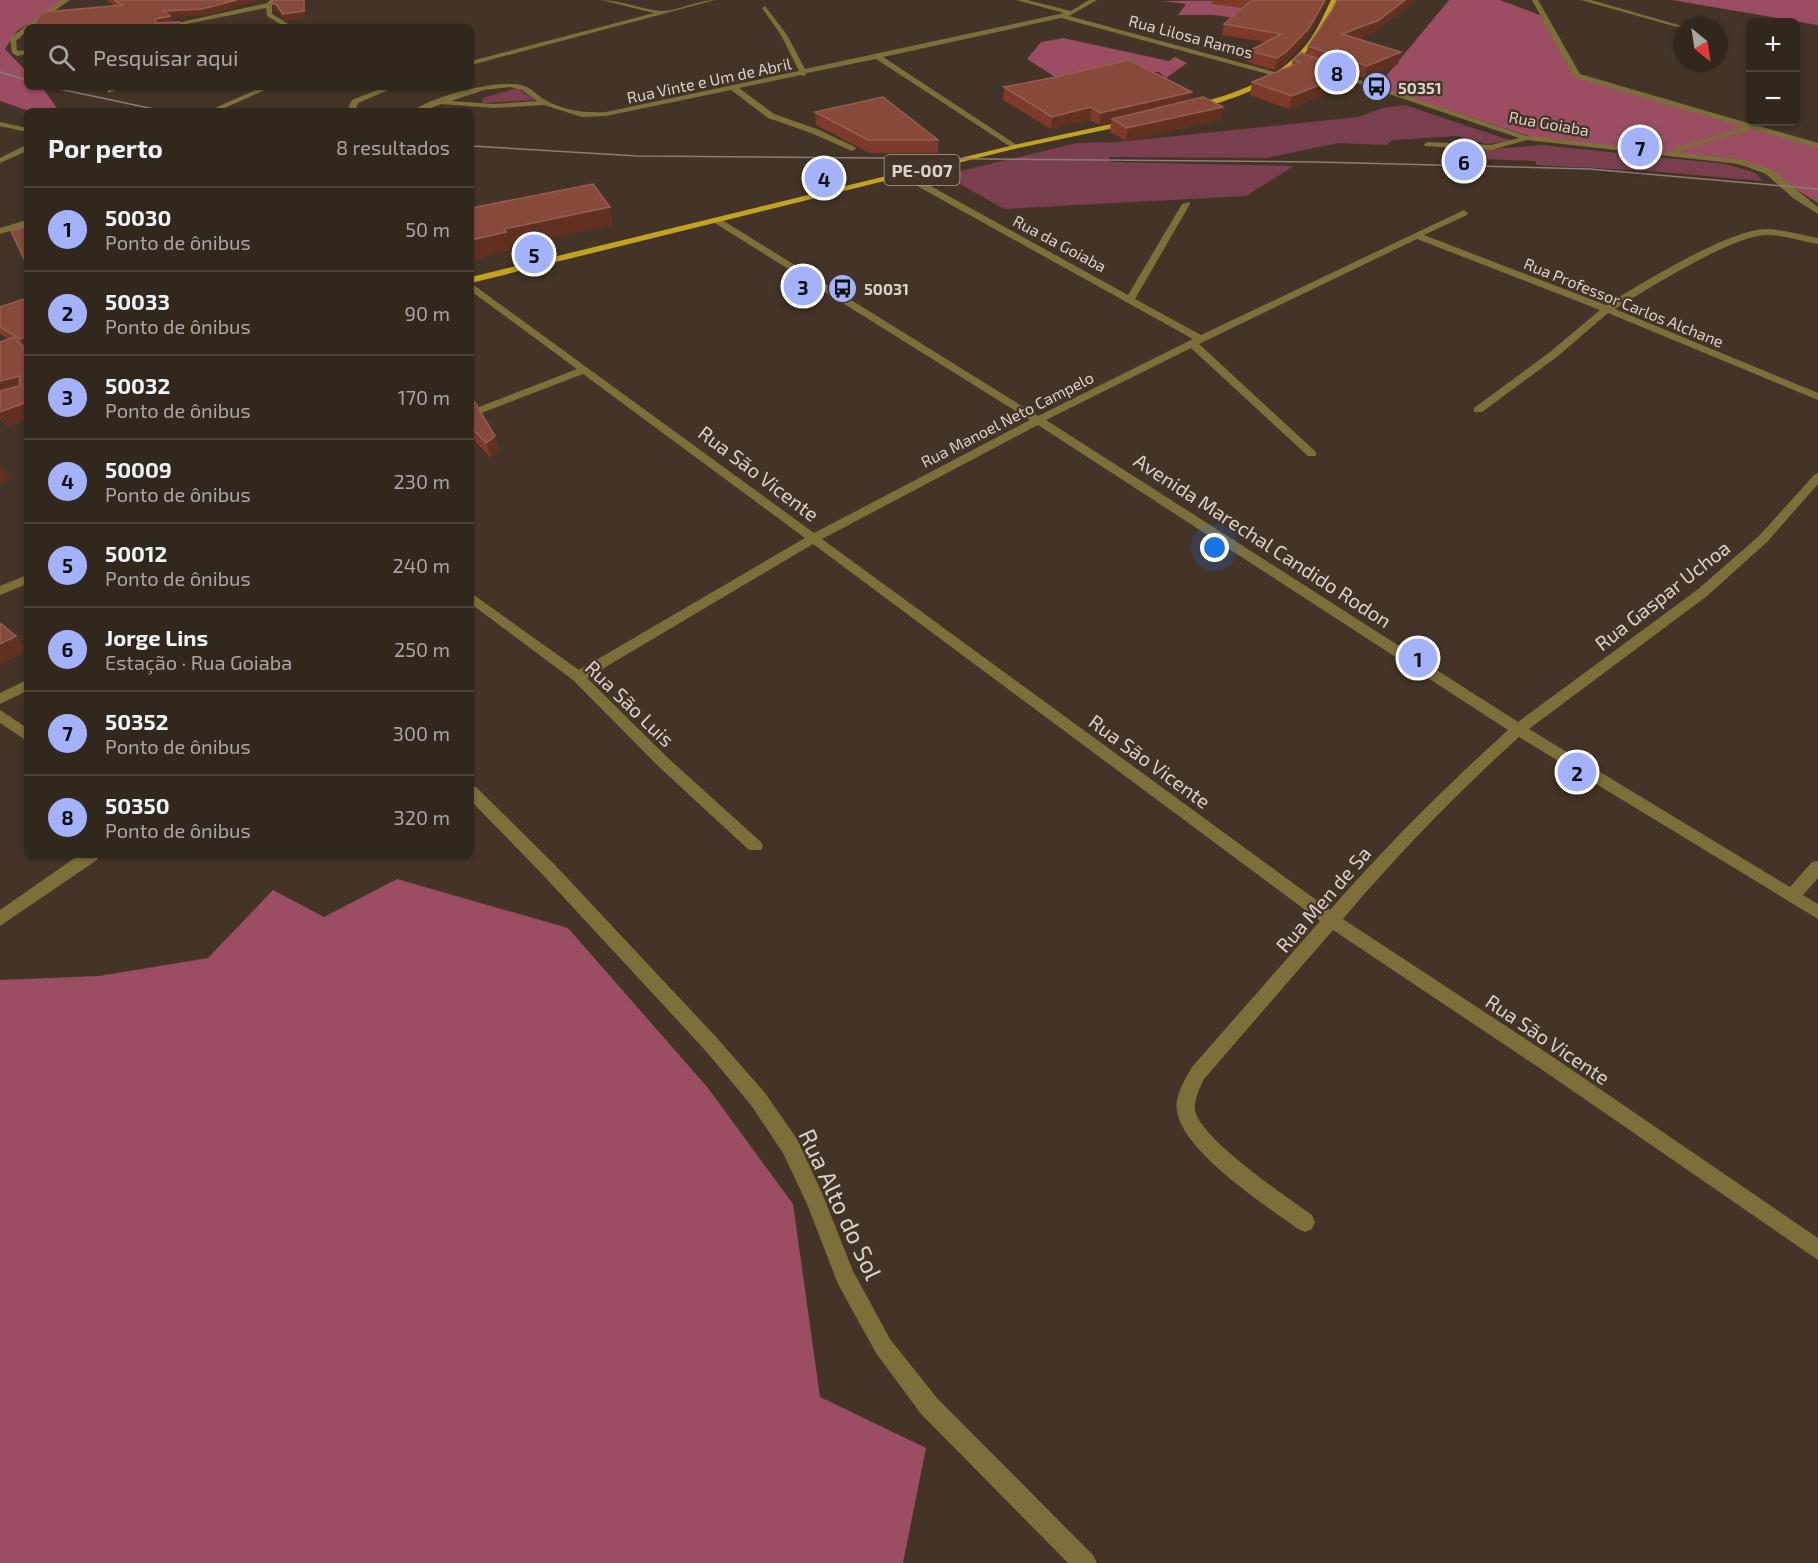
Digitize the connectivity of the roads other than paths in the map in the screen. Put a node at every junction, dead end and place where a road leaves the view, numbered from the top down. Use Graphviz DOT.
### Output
graph roads {
  1 [pos="67,0"];
  2 [pos="604,0"];
  3 [pos="712,0"];
  4 [pos="1019,0"];
  5 [pos="1094,0"];
  6 [pos="1334,0"];
  7 [pos="1535,0"];
  8 [pos="1584,0"];
  9 [pos="271,3"];
  10 [pos="765,8"];
  11 [pos="660,13"];
  12 [pos="1072,13"];
  13 [pos="1063,15"];
  14 [pos="31,24"];
  15 [pos="176,24"];
  16 [pos="285,24"];
  17 [pos="1674,25"];
  18 [pos="24,30"];
  19 [pos="24,53"];
  20 [pos="879,58"];
  21 [pos="1297,59"];
  22 [pos="474,62"];
  23 [pos="1308,63"];
  24 [pos="1320,67"];
  25 [pos="804,74"];
  26 [pos="1278,74"];
  27 [pos="734,88"];
  28 [pos="261,90"];
  29 [pos="384,90"];
  30 [pos="441,102"];
  31 [pos="545,103"];
  32 [pos="219,108"];
  33 [pos="352,108"];
  34 [pos="424,108"];
  35 [pos="1184,110"];
  36 [pos="1140,120"];
  37 [pos="0,124"];
  38 [pos="1752,127"];
  39 [pos="24,129"];
  40 [pos="1526,138"];
  41 [pos="1428,144"];
  42 [pos="1818,146"];
  43 [pos="1014,147"];
  44 [pos="852,148"];
  45 [pos="24,149"];
  46 [pos="1668,153"];
  47 [pos="0,161"];
  48 [pos="904,175"];
  49 [pos="1186,204"];
  50 [pos="1818,211"];
  51 [pos="1464,213"];
  52 [pos="717,220"];
  53 [pos="24,224"];
  54 [pos="0,231"];
  55 [pos="1418,236"];
  56 [pos="1818,241"];
  57 [pos="474,279"];
  58 [pos="474,288"];
  59 [pos="1131,298"];
  60 [pos="1607,309"];
  61 [pos="1197,342"];
  62 [pos="583,370"];
  63 [pos="1818,397"];
  64 [pos="1478,410"];
  65 [pos="474,413"];
  66 [pos="1038,420"];
  67 [pos="1312,454"];
  68 [pos="1818,477"];
  69 [pos="812,539"];
  70 [pos="24,580"];
  71 [pos="0,591"];
  72 [pos="474,599"];
  73 [pos="578,677"];
  74 [pos="24,687"];
  75 [pos="0,699"];
  76 [pos="0,715"];
  77 [pos="1518,729"];
  78 [pos="24,734"];
  79 [pos="474,794"];
  80 [pos="755,846"];
  81 [pos="87,858"];
  82 [pos="1818,867"];
  83 [pos="1792,896"];
  84 [pos="1818,912"];
  85 [pos="0,919"];
  86 [pos="1333,921"];
  87 [pos="1305,1222"];
  88 [pos="1818,1250"];
  89 [pos="1085,1563"];
  1 -- 14 [label="street"];
  2 -- 11 [label="street"];
  3 -- 11 [label="street"];
  4 -- 12 [label="street"];
  5 -- 12 [label="street, Rua Vinte e Um de Abril"];
  6 -- 21 [label="main road"];
  7 -- 38 [label="street"];
  8 -- 17 [label="street"];
  9 -- 15 [label="street"];
  9 -- 16 [label="street"];
  10 -- 25 [label="street"];
  11 -- 22 [label="street"];
  12 -- 13 [label="street, Rua Vinte e Um de Abril"];
  13 -- 20 [label="street, Rua Vinte e Um de Abril"];
  13 -- 26 [label="street, Rua Lilosa Ramos"];
  18 -- 19 [label="street"];
  20 -- 25 [label="street, Rua Vinte e Um de Abril"];
  20 -- 43 [label="street"];
  21 -- 23 [label="street"];
  21 -- 26 [label="main road"];
  24 -- 40 [label="street, Rua Goiaba"];
  25 -- 27 [label="street, Rua Vinte e Um de Abril"];
  26 -- 35 [label="main road"];
  27 -- 31 [label="street, Rua Vinte e Um de Abril"];
  27 -- 44 [label="street"];
  28 -- 32 [label="street"];
  29 -- 33 [label="street"];
  30 -- 31 [label="street, Rua Vinte e Um de Abril"];
  30 -- 31 [label="street, Rua Vinte e Um de Abril"];
  30 -- 34 [label="street, Rua Vinte e Um de Abril"];
  36 -- 43 [label="main road, PE-007"];
  37 -- 39 [label="street"];
  38 -- 42 [label="street"];
  38 -- 46 [label="street"];
  40 -- 41 [label="street"];
  40 -- 46 [label="street, Rua Goiaba"];
  43 -- 48 [label="main road, PE-007"];
  45 -- 47 [label="street"];
  46 -- 50 [label="street, Rua Goiaba"];
  48 -- 52 [label="main road, PE-007"];
  48 -- 59 [label="street, Rua da Goiaba"];
  49 -- 59 [label="street"];
  51 -- 55 [label="street, Rua Manoel Neto Campelo"];
  52 -- 57 [label="main road, PE-007"];
  52 -- 66 [label="street, Avenida Marechal Candido Rodon"];
  53 -- 54 [label="street"];
  55 -- 60 [label="street, Rua Professor Carlos Alchane"];
  55 -- 61 [label="street, Rua Manoel Neto Campelo"];
  56 -- 60 [label="street"];
  58 -- 62 [label="street, Rua São Vicente"];
  59 -- 61 [label="street, Rua da Goiaba"];
  60 -- 63 [label="street, Rua Professor Carlos Alchane"];
  60 -- 64 [label="street"];
  61 -- 66 [label="street, Rua Manoel Neto Campelo"];
  61 -- 67 [label="street, Rua da Goiaba"];
  62 -- 65 [label="street"];
  62 -- 69 [label="street, Rua São Vicente"];
  66 -- 69 [label="street, Rua Manoel Neto Campelo"];
  66 -- 77 [label="street, Avenida Marechal Candido Rodon"];
  68 -- 77 [label="street, Rua Gaspar Uchoa"];
  69 -- 73 [label="street, Rua Manoel Neto Campelo"];
  69 -- 86 [label="street, Rua São Vicente"];
  70 -- 71 [label="street"];
  72 -- 73 [label="street, Rua São Luis"];
  73 -- 80 [label="street, Rua São Luis"];
  74 -- 75 [label="street"];
  76 -- 78 [label="street"];
  77 -- 83 [label="street, Avenida Marechal Candido Rodon"];
  77 -- 86 [label="street, Rua Men de Sa"];
  79 -- 89 [label="street, Rua Alto do Sol"];
  81 -- 85 [label="street"];
  82 -- 83 [label="street"];
  83 -- 84 [label="street, Avenida Marechal Candido Rodon"];
  86 -- 87 [label="street, Rua Men de Sa"];
  86 -- 88 [label="street, Rua São Vicente"];
}
